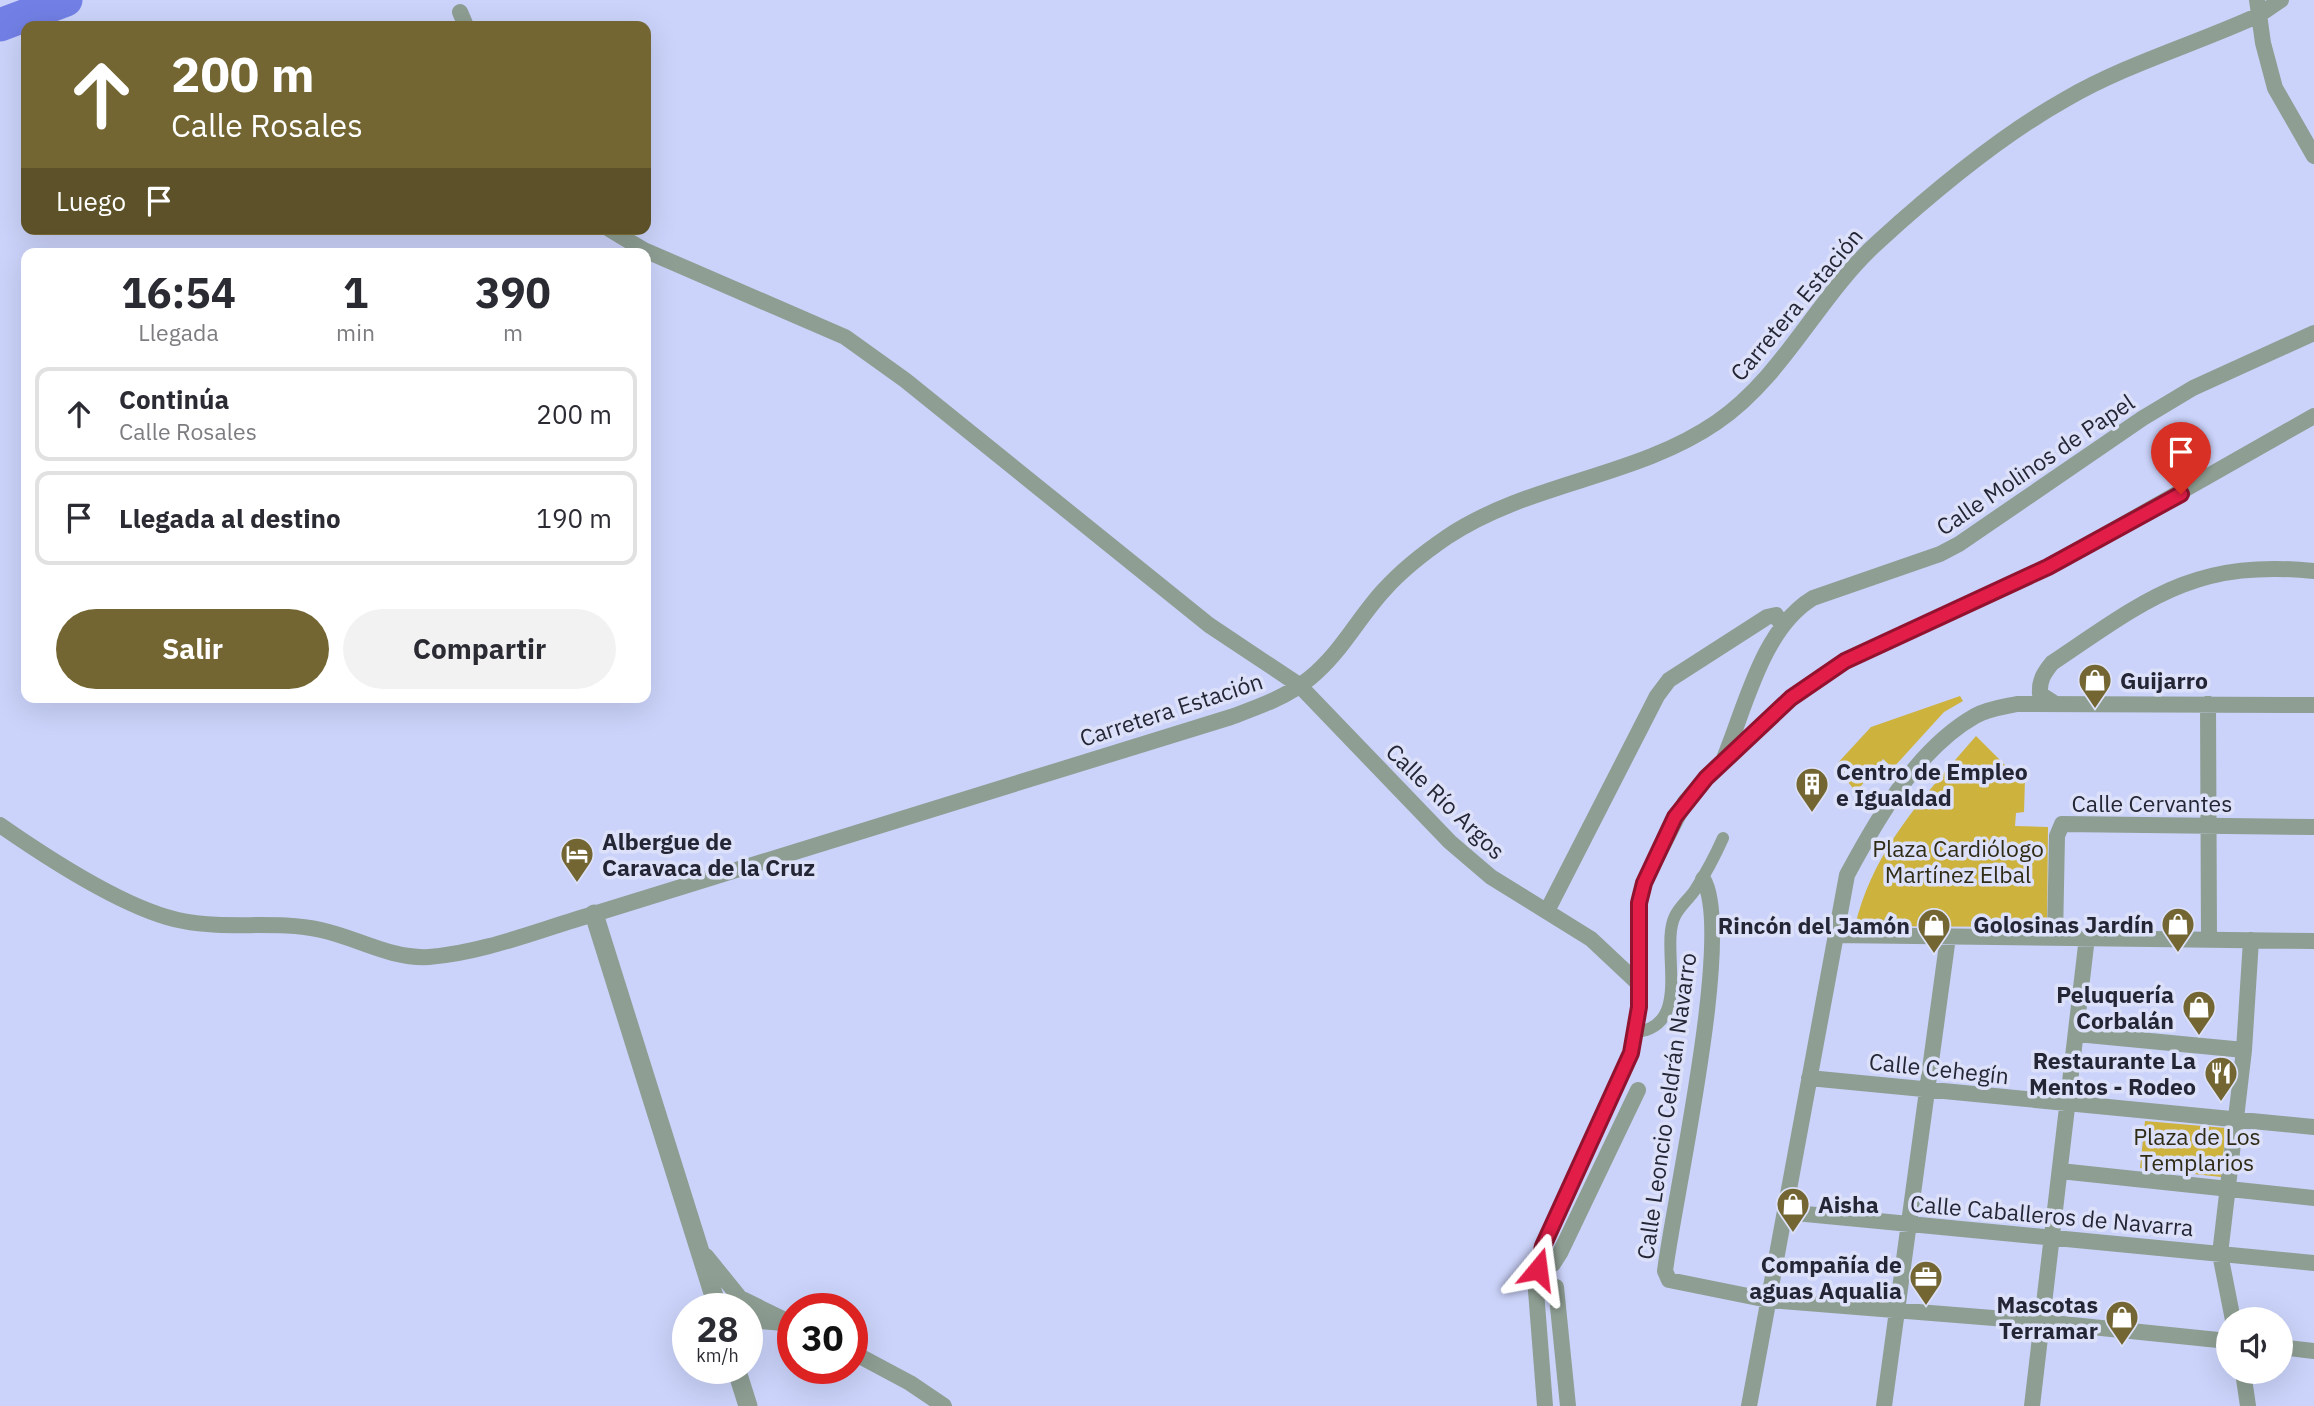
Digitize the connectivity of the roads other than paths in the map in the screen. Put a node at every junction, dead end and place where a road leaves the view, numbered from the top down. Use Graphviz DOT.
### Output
graph roads {
  1 [pos="2281,0"];
  2 [pos="2258,8"];
  3 [pos="2314,156"];
  4 [pos="619,235"];
  5 [pos="641,248"];
  6 [pos="651,253"];
  7 [pos="2314,333"];
  8 [pos="2314,416"];
  9 [pos="2314,571"];
  10 [pos="1782,624"];
  11 [pos="1299,685"];
  12 [pos="2054,703"];
  13 [pos="2208,704"];
  14 [pos="2314,705"];
  15 [pos="1723,762"];
  16 [pos="0,825"];
  17 [pos="2209,826"];
  18 [pos="2314,827"];
  19 [pos="1723,838"];
  20 [pos="1703,878"];
  21 [pos="1548,911"];
  22 [pos="594,914"];
  23 [pos="1835,935"];
  24 [pos="1948,937"];
  25 [pos="2055,937"];
  26 [pos="2087,937"];
  27 [pos="2209,939"];
  28 [pos="2251,940"];
  29 [pos="2314,941"];
  30 [pos="1640,985"];
  31 [pos="1636,1032"];
  32 [pos="2077,1034"];
  33 [pos="2244,1050"];
  34 [pos="1809,1078"];
  35 [pos="1930,1089"];
  36 [pos="1638,1090"];
  37 [pos="2069,1104"];
  38 [pos="2236,1119"];
  39 [pos="2314,1127"];
  40 [pos="2060,1171"];
  41 [pos="2226,1188"];
  42 [pos="2314,1198"];
  43 [pos="1785,1212"];
  44 [pos="1908,1225"];
  45 [pos="2050,1238"];
  46 [pos="697,1244"];
  47 [pos="2220,1254"];
  48 [pos="2314,1263"];
  49 [pos="1538,1273"];
  50 [pos="1556,1287"];
  51 [pos="713,1293"];
  52 [pos="1769,1300"];
  53 [pos="2230,1307"];
  54 [pos="1898,1311"];
  55 [pos="777,1317"];
  56 [pos="2043,1322"];
  57 [pos="2216,1340"];
  58 [pos="2293,1349"];
  59 [pos="2314,1351"];
  60 [pos="868,1361"];
  61 [pos="741,1384"];
  62 [pos="2245,1384"];
  63 [pos="748,1406"];
  64 [pos="944,1406"];
  65 [pos="1545,1406"];
  66 [pos="1568,1406"];
  67 [pos="1749,1406"];
  68 [pos="1884,1406"];
  69 [pos="2032,1406"];
  70 [pos="2248,1406"];
  1 -- 2 [label="street, Carretera Estación"];
  2 -- 3 [label="street"];
  2 -- 11 [label="street, Carretera Estación"];
  4 -- 5 [label="street, Calle Río Argos"];
  6 -- 11 [label="street, Calle Río Argos"];
  7 -- 10 [label="street, Calle Molinos de Papel"];
  8 -- 15 [label="street"];
  9 -- 12 [label="street"];
  10 -- 15 [label="street, Calle Molinos de Papel"];
  10 -- 21 [label="street"];
  11 -- 21 [label="street, Calle Río Argos"];
  11 -- 22 [label="street, Carretera Estación"];
  12 -- 13 [label="street"];
  12 -- 23 [label="street"];
  13 -- 14 [label="street"];
  13 -- 17 [label="street"];
  15 -- 30 [label="street, Calle Molinos de Papel"];
  16 -- 22 [label="street, Carretera Estación"];
  17 -- 18 [label="street, Calle Cervantes"];
  17 -- 25 [label="street, Calle Cervantes"];
  17 -- 27 [label="street"];
  19 -- 20 [label="street"];
  20 -- 31 [label="street"];
  20 -- 52 [label="street, Calle Leoncio Celdrán Navarro"];
  21 -- 30 [label="street, Calle Río Argos"];
  22 -- 46 [label="street"];
  23 -- 24 [label="street"];
  23 -- 34 [label="street"];
  24 -- 25 [label="street"];
  24 -- 35 [label="street"];
  25 -- 26 [label="street"];
  26 -- 27 [label="street"];
  26 -- 32 [label="street"];
  27 -- 28 [label="street"];
  28 -- 29 [label="street"];
  28 -- 33 [label="street"];
  30 -- 31 [label="street, Calle Molinos de Papel"];
  31 -- 49 [label="street, Calle Molinos de Papel"];
  32 -- 33 [label="street"];
  32 -- 37 [label="street"];
  33 -- 38 [label="street"];
  34 -- 35 [label="street, Calle Cehegín"];
  34 -- 43 [label="street"];
  35 -- 37 [label="street, Calle Cehegín"];
  35 -- 44 [label="street"];
  36 -- 49 [label="street"];
  37 -- 38 [label="street, Calle Cehegín"];
  37 -- 40 [label="street"];
  38 -- 39 [label="street, Calle Cehegín"];
  38 -- 41 [label="street"];
  40 -- 41 [label="street"];
  40 -- 45 [label="street"];
  41 -- 42 [label="street"];
  41 -- 47 [label="street"];
  43 -- 44 [label="street, Calle Caballeros de Navarra"];
  43 -- 52 [label="street"];
  44 -- 45 [label="street, Calle Caballeros de Navarra"];
  44 -- 54 [label="street"];
  45 -- 47 [label="street, Calle Caballeros de Navarra"];
  45 -- 56 [label="street"];
  46 -- 51 [label="street"];
  46 -- 55 [label="street"];
  47 -- 48 [label="street, Calle Caballeros de Navarra"];
  47 -- 53 [label="street"];
  49 -- 65 [label="street, Calle Molinos de Papel"];
  50 -- 66 [label="street"];
  52 -- 54 [label="street, Calle Leoncio Celdrán Navarro"];
  52 -- 67 [label="street"];
  54 -- 56 [label="street, Calle Leoncio Celdrán Navarro"];
  54 -- 68 [label="street"];
  56 -- 57 [label="street, Calle Leoncio Celdrán Navarro"];
  56 -- 69 [label="street"];
  58 -- 59 [label="street"];
  60 -- 64 [label="street"];
  61 -- 63 [label="street"];
  62 -- 70 [label="street"];
}
